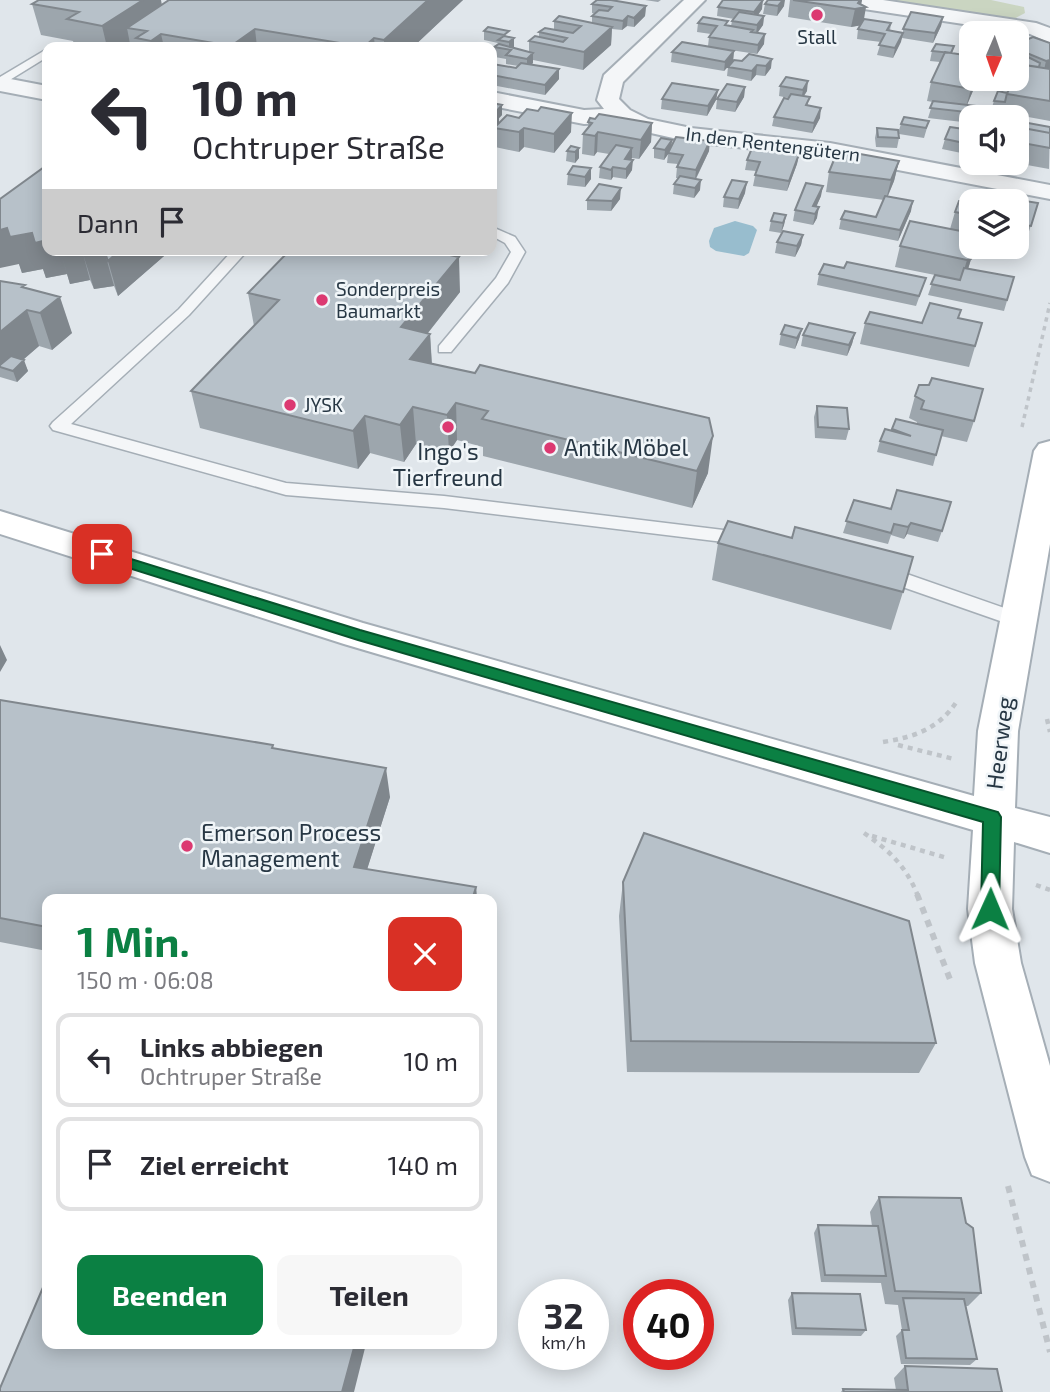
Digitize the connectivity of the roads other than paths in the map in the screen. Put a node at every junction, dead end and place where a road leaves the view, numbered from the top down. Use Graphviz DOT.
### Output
graph roads {
  1 [pos="695,0"];
  2 [pos="844,0"];
  3 [pos="1045,4"];
  4 [pos="1043,33"];
  5 [pos="42,55"];
  6 [pos="0,83"];
  7 [pos="42,92"];
  8 [pos="497,100"];
  9 [pos="622,115"];
  10 [pos="1050,192"];
  11 [pos="497,234"];
  12 [pos="235,256"];
  13 [pos="445,349"];
  14 [pos="1050,451"];
  15 [pos="0,522"];
  16 [pos="765,543"];
  17 [pos="857,566"];
  18 [pos="1020,621"];
  19 [pos="992,817"];
  20 [pos="1050,835"];
  21 [pos="1050,1157"];
  1 -- 9 [label="street"];
  2 -- 4 [label="street"];
  3 -- 4 [label="street"];
  5 -- 6 [label="lane"];
  6 -- 7 [label="street"];
  8 -- 9 [label="street, In den Rentengütern"];
  9 -- 10 [label="street, In den Rentengütern"];
  11 -- 13 [label="lane"];
  12 -- 16 [label="lane"];
  14 -- 18 [label="main road, Heerweg"];
  15 -- 19 [label="main road"];
  17 -- 18 [label="lane"];
  18 -- 19 [label="main road, Heerweg"];
  19 -- 20 [label="main road"];
  19 -- 21 [label="main road, Heerweg"];
}
